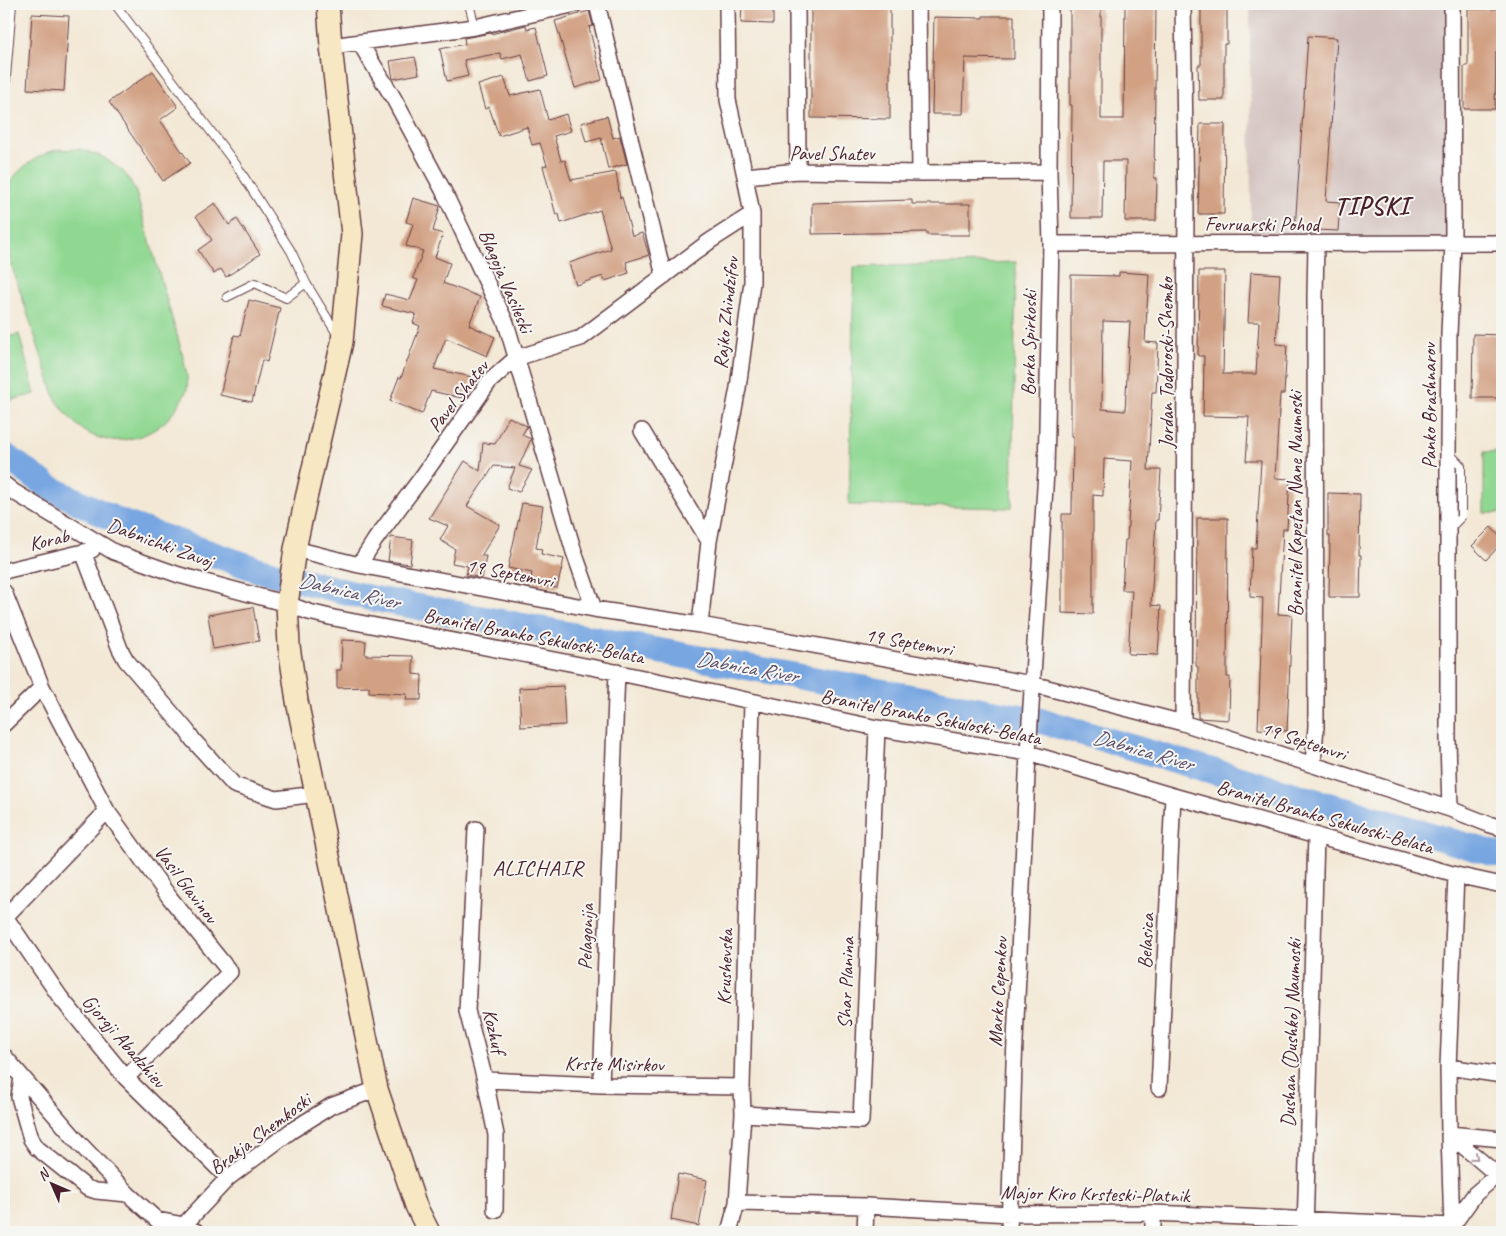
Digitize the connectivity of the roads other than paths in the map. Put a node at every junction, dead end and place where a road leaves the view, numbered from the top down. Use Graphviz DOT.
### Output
graph roads {
  1 [pos="12,4"];
  2 [pos="115,4"];
  3 [pos="328,4"];
  4 [pos="469,4"];
  5 [pos="576,4"];
  6 [pos="597,4"];
  7 [pos="727,4"];
  8 [pos="797,4"];
  9 [pos="918,4"];
  10 [pos="1050,4"];
  11 [pos="1182,4"];
  12 [pos="1452,4"];
  13 [pos="475,27"];
  14 [pos="360,43"];
  15 [pos="331,46"];
  16 [pos="4,101"];
  17 [pos="798,172"];
  18 [pos="1049,172"];
  19 [pos="920,173"];
  20 [pos="745,176"];
  21 [pos="752,214"];
  22 [pos="1452,243"];
  23 [pos="1502,243"];
  24 [pos="1051,244"];
  25 [pos="1316,244"];
  26 [pos="1186,245"];
  27 [pos="664,276"];
  28 [pos="306,283"];
  29 [pos="227,297"];
  30 [pos="342,342"];
  31 [pos="516,358"];
  32 [pos="642,431"];
  33 [pos="4,484"];
  34 [pos="709,541"];
  35 [pos="103,546"];
  36 [pos="295,550"];
  37 [pos="83,552"];
  38 [pos="359,566"];
  39 [pos="4,571"];
  40 [pos="4,592"];
  41 [pos="287,604"];
  42 [pos="594,609"];
  43 [pos="700,625"];
  44 [pos="617,672"];
  45 [pos="1032,684"];
  46 [pos="42,686"];
  47 [pos="752,702"];
  48 [pos="1183,723"];
  49 [pos="4,724"];
  50 [pos="877,728"];
  51 [pos="1028,753"];
  52 [pos="1313,764"];
  53 [pos="316,794"];
  54 [pos="1173,796"];
  55 [pos="1450,809"];
  56 [pos="107,811"];
  57 [pos="1502,828"];
  58 [pos="476,829"];
  59 [pos="1316,835"];
  60 [pos="1456,875"];
  61 [pos="1502,886"];
  62 [pos="4,918"];
  63 [pos="4,1056"];
  64 [pos="1448,1067"];
  65 [pos="1502,1075"];
  66 [pos="22,1078"];
  67 [pos="126,1078"];
  68 [pos="485,1080"];
  69 [pos="600,1085"];
  70 [pos="742,1087"];
  71 [pos="1159,1088"];
  72 [pos="377,1089"];
  73 [pos="743,1114"];
  74 [pos="1449,1134"];
  75 [pos="1502,1139"];
  76 [pos="1501,1175"];
  77 [pos="228,1178"];
  78 [pos="128,1194"];
  79 [pos="737,1203"];
  80 [pos="866,1206"];
  81 [pos="495,1210"];
  82 [pos="1153,1213"];
  83 [pos="1010,1214"];
  84 [pos="1305,1227"];
  85 [pos="1452,1229"];
  86 [pos="187,1230"];
  87 [pos="429,1232"];
  88 [pos="728,1232"];
  89 [pos="865,1232"];
  90 [pos="1010,1232"];
  91 [pos="1153,1232"];
  1 -- 16 [label="lane"];
  2 -- 28 [label="lane"];
  3 -- 15 [label="main road"];
  4 -- 13 [label="lane"];
  5 -- 13 [label="street"];
  6 -- 27 [label="street"];
  7 -- 20 [label="street, Rajko Zhindzifov"];
  8 -- 17 [label="street"];
  9 -- 19 [label="street"];
  10 -- 18 [label="street, Borka Spirkoski"];
  11 -- 26 [label="street, Jordan Todoroski-Shemko"];
  12 -- 22 [label="street, Panko Brashnarov"];
  13 -- 14 [label="street"];
  14 -- 15 [label="street"];
  14 -- 31 [label="street, Blagoja Vasileski"];
  15 -- 30 [label="main road"];
  17 -- 19 [label="street, Pavel Shatev"];
  17 -- 20 [label="street, Pavel Shatev"];
  18 -- 19 [label="street, Pavel Shatev"];
  18 -- 24 [label="street, Borka Spirkoski"];
  20 -- 21 [label="street, Rajko Zhindzifov"];
  21 -- 27 [label="street, Pavel Shatev"];
  21 -- 34 [label="street, Rajko Zhindzifov"];
  22 -- 23 [label="street, Fevruarski Pohod"];
  22 -- 25 [label="street, Fevruarski Pohod"];
  22 -- 55 [label="street, Panko Brashnarov"];
  24 -- 26 [label="street, Fevruarski Pohod"];
  24 -- 45 [label="street, Borka Spirkoski"];
  25 -- 26 [label="street, Fevruarski Pohod"];
  25 -- 52 [label="street, Branitel Kapetan Nane Naumoski"];
  26 -- 48 [label="street, Jordan Todoroski-Shemko"];
  27 -- 31 [label="street, Pavel Shatev"];
  28 -- 29 [label="lane"];
  28 -- 30 [label="lane"];
  30 -- 36 [label="main road"];
  31 -- 38 [label="street, Pavel Shatev"];
  31 -- 42 [label="street, Blagoja Vasileski"];
  32 -- 34 [label="street"];
  33 -- 35 [label="street, Dabnichki Zavoj"];
  34 -- 43 [label="street, Rajko Zhindzifov"];
  35 -- 37 [label="street, Korab"];
  35 -- 41 [label="street, Dabnichki Zavoj"];
  36 -- 38 [label="street, 19 Septemvri"];
  36 -- 41 [label="main road"];
  37 -- 39 [label="street, Korab"];
  37 -- 53 [label="street"];
  38 -- 42 [label="street, 19 Septemvri"];
  40 -- 46 [label="street, Vasil Glavinov"];
  41 -- 44 [label="street, Branitel Branko Sekuloski-Belata"];
  41 -- 53 [label="main road"];
  42 -- 43 [label="street, 19 Septemvri"];
  43 -- 45 [label="street, 19 Septemvri"];
  44 -- 47 [label="street, Branitel Branko Sekuloski-Belata"];
  44 -- 69 [label="street, Pelagonija"];
  45 -- 48 [label="street, 19 Septemvri"];
  45 -- 51 [label="street, Borka Spirkoski"];
  46 -- 49 [label="street"];
  46 -- 56 [label="street, Vasil Glavinov"];
  47 -- 50 [label="street, Branitel Branko Sekuloski-Belata"];
  47 -- 70 [label="street, Krushevska"];
  48 -- 52 [label="street, 19 Septemvri"];
  50 -- 51 [label="street, Branitel Branko Sekuloski-Belata"];
  50 -- 73 [label="street, Shar Planina"];
  51 -- 54 [label="street, Branitel Branko Sekuloski-Belata"];
  51 -- 83 [label="street, Marko Cepenkov"];
  52 -- 55 [label="street, 19 Septemvri"];
  53 -- 72 [label="main road"];
  54 -- 59 [label="street, Branitel Branko Sekuloski-Belata"];
  54 -- 71 [label="street, Belasica"];
  55 -- 57 [label="street, 19 Septemvri"];
  56 -- 62 [label="street, Gjorgji Abadzhiev"];
  56 -- 67 [label="street, Vasil Glavinov"];
  58 -- 68 [label="street, Kozhuf"];
  59 -- 60 [label="street, Branitel Branko Sekuloski-Belata"];
  59 -- 84 [label="street, Dushan (Dushko) Naumoski"];
  60 -- 61 [label="street, Branitel Branko Sekuloski-Belata"];
  60 -- 64 [label="street"];
  62 -- 67 [label="street, Gjorgji Abadzhiev"];
  63 -- 66 [label="street"];
  64 -- 65 [label="street"];
  64 -- 74 [label="street"];
  66 -- 78 [label="street"];
  66 -- 78 [label="street"];
  67 -- 77 [label="street, Gjorgji Abadzhiev"];
  68 -- 69 [label="street, Krste Misirkov"];
  68 -- 81 [label="street, Kozhuf"];
  69 -- 70 [label="street, Krste Misirkov"];
  70 -- 73 [label="street, Krushevska"];
  72 -- 77 [label="street, Brakja Shemkoski"];
  72 -- 87 [label="main road"];
  73 -- 79 [label="street, Krushevska"];
  74 -- 75 [label="street"];
  74 -- 76 [label="street, one-way"];
  74 -- 85 [label="street"];
  76 -- 85 [label="street"];
  77 -- 86 [label="street, Brakja Shemkoski"];
  78 -- 86 [label="street"];
  79 -- 80 [label="street, Major Kiro Krsteski-Platnik"];
  79 -- 88 [label="street, Krushevska"];
  80 -- 83 [label="street, Major Kiro Krsteski-Platnik"];
  80 -- 89 [label="street"];
  82 -- 83 [label="street, Major Kiro Krsteski-Platnik"];
  82 -- 84 [label="street, Major Kiro Krsteski-Platnik"];
  82 -- 91 [label="street"];
  83 -- 90 [label="street, Marko Cepenkov"];
  84 -- 85 [label="street, Major Kiro Krsteski-Platnik"];
}
